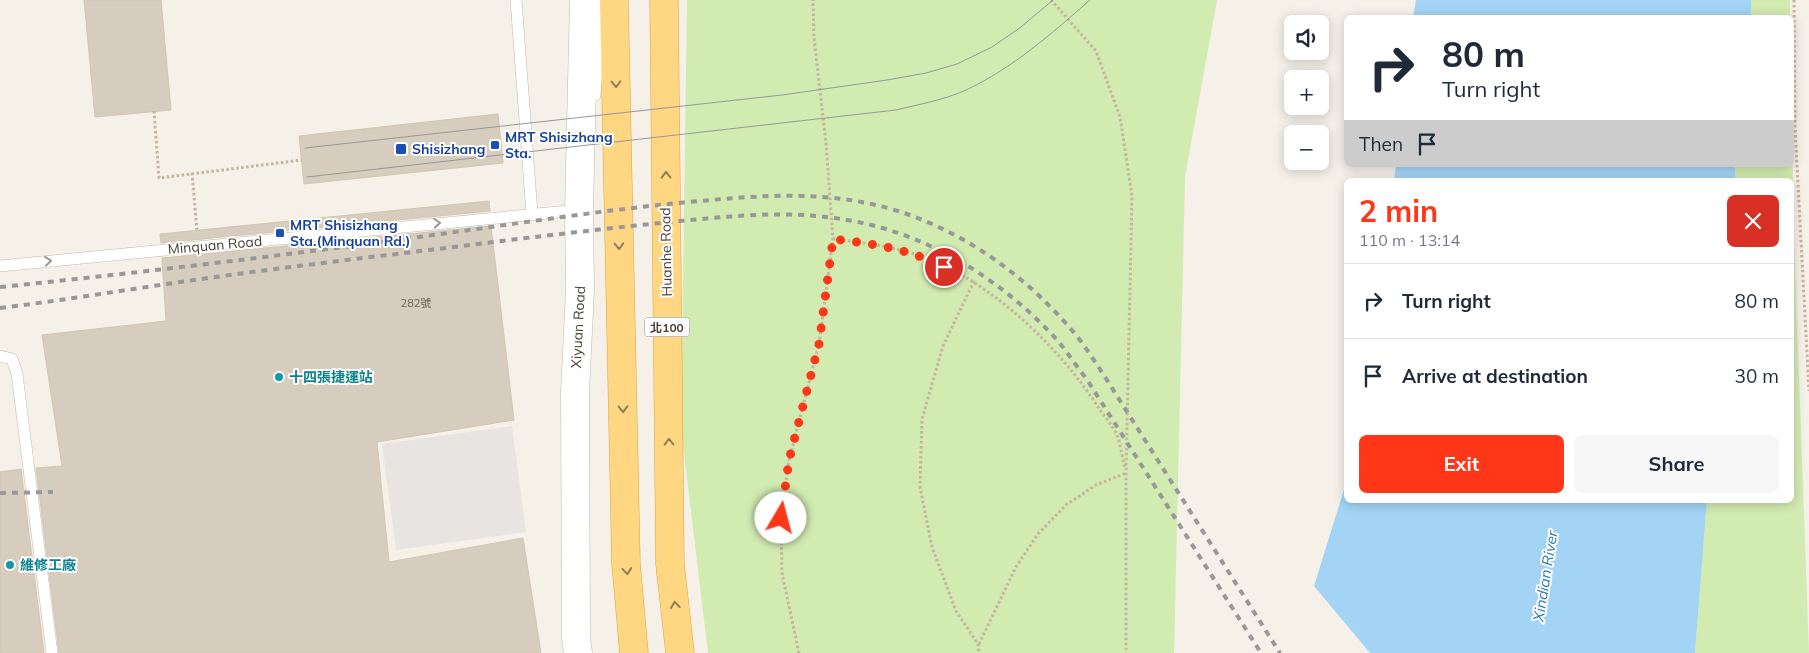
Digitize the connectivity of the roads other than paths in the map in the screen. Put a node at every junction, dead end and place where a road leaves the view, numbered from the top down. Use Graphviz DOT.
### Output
graph roads {
  1 [pos="516,0"];
  2 [pos="584,0"];
  3 [pos="602,0"];
  4 [pos="614,0"];
  5 [pos="664,0"];
  6 [pos="594,106"];
  7 [pos="593,126"];
  8 [pos="579,210"];
  9 [pos="532,214"];
  10 [pos="0,266"];
  11 [pos="580,290"];
  12 [pos="0,356"];
  13 [pos="52,653"];
  14 [pos="578,653"];
  15 [pos="634,653"];
  16 [pos="680,653"];
  1 -- 9 [label="lane"];
  2 -- 8 [label="street, Xiyuan Road"];
  3 -- 6 [label="lane"];
  4 -- 15 [label="highway, one-way"];
  16 -- 5 [label="highway, Huanhe Road / 北100, one-way"];
  7 -- 11 [label="lane"];
  8 -- 9 [label="lane, Minquan Road"];
  8 -- 11 [label="street, Xiyuan Road"];
  10 -- 9 [label="lane, Minquan Road, one-way"];
  11 -- 14 [label="street, Xiyuan Road"];
  12 -- 13 [label="lane"];
}
